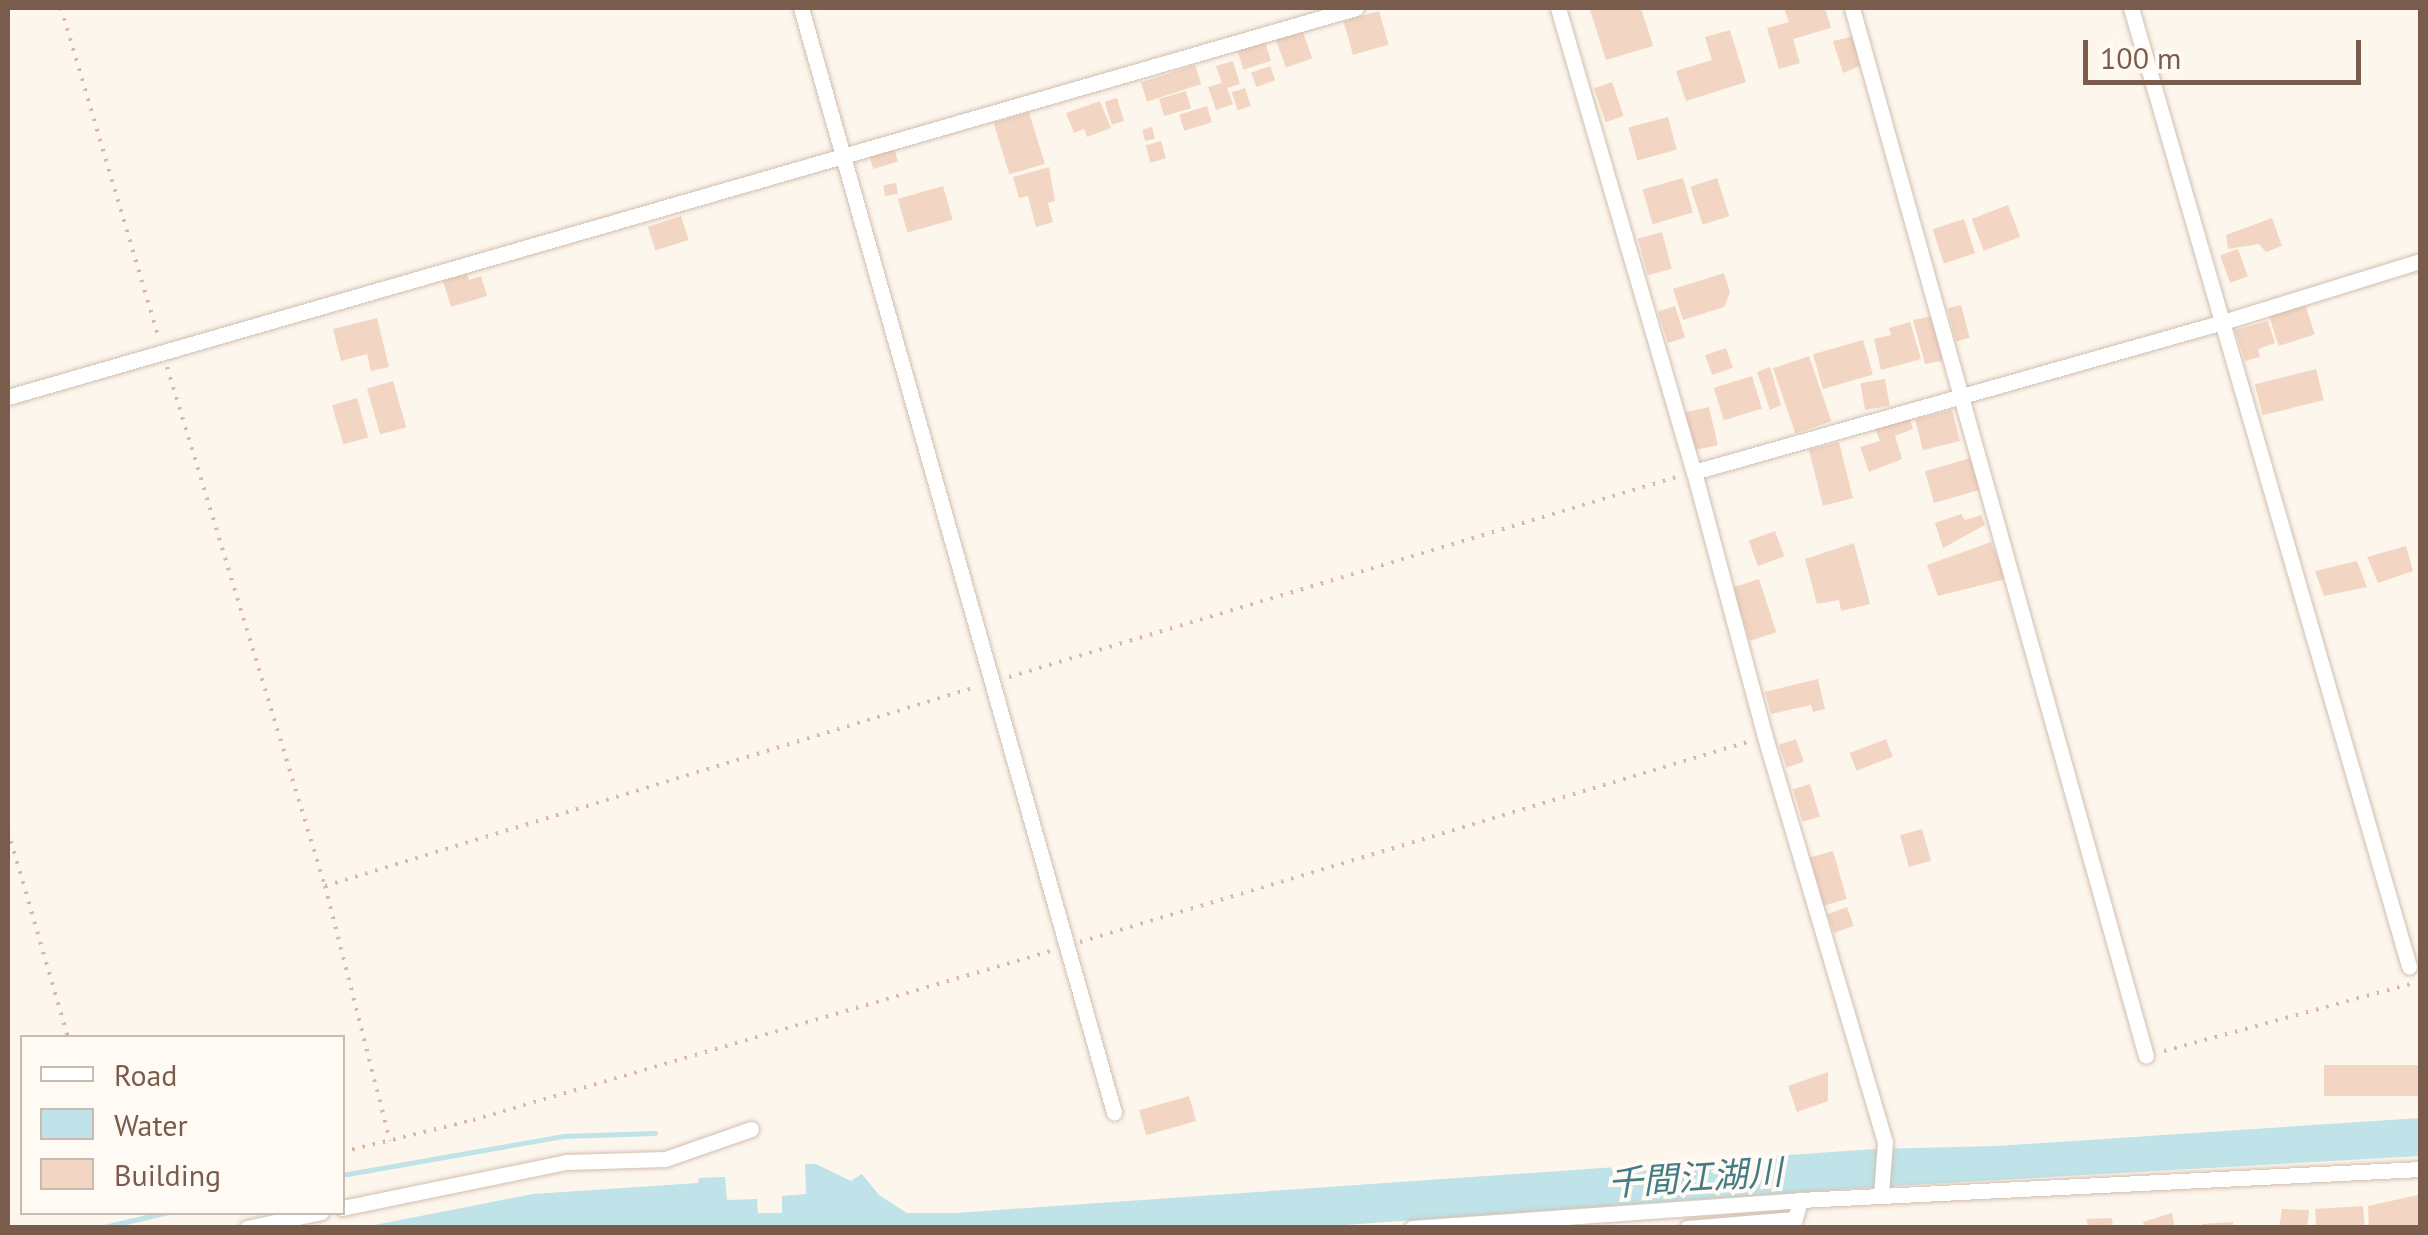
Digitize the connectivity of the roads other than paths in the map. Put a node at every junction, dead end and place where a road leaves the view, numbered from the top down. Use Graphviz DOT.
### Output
graph roads {
  1 [pos="801,8"];
  2 [pos="1356,8"];
  3 [pos="1558,8"];
  4 [pos="1852,8"];
  5 [pos="2131,8"];
  6 [pos="843,157"];
  7 [pos="2420,261"];
  8 [pos="2223,322"];
  9 [pos="1963,394"];
  10 [pos="8,398"];
  11 [pos="1694,472"];
  12 [pos="2409,966"];
  13 [pos="2146,1056"];
  14 [pos="1114,1113"];
  15 [pos="752,1128"];
  16 [pos="2420,1169"];
  17 [pos="1883,1189"];
  18 [pos="1800,1200"];
  19 [pos="345,1207"];
  20 [pos="307,1215"];
  21 [pos="1689,1227"];
  22 [pos="247,1228"];
  23 [pos="1412,1228"];
  1 -- 6 [label="street"];
  2 -- 6 [label="street"];
  3 -- 11 [label="street"];
  4 -- 9 [label="street"];
  5 -- 8 [label="street"];
  6 -- 10 [label="street"];
  6 -- 14 [label="street"];
  7 -- 8 [label="street"];
  8 -- 9 [label="street"];
  8 -- 12 [label="street"];
  9 -- 11 [label="street"];
  9 -- 13 [label="street"];
  11 -- 17 [label="street"];
  15 -- 19 [label="street"];
  16 -- 17 [label="street"];
  17 -- 18 [label="street"];
  18 -- 21 [label="street"];
  18 -- 23 [label="street"];
  20 -- 22 [label="street"];
}
